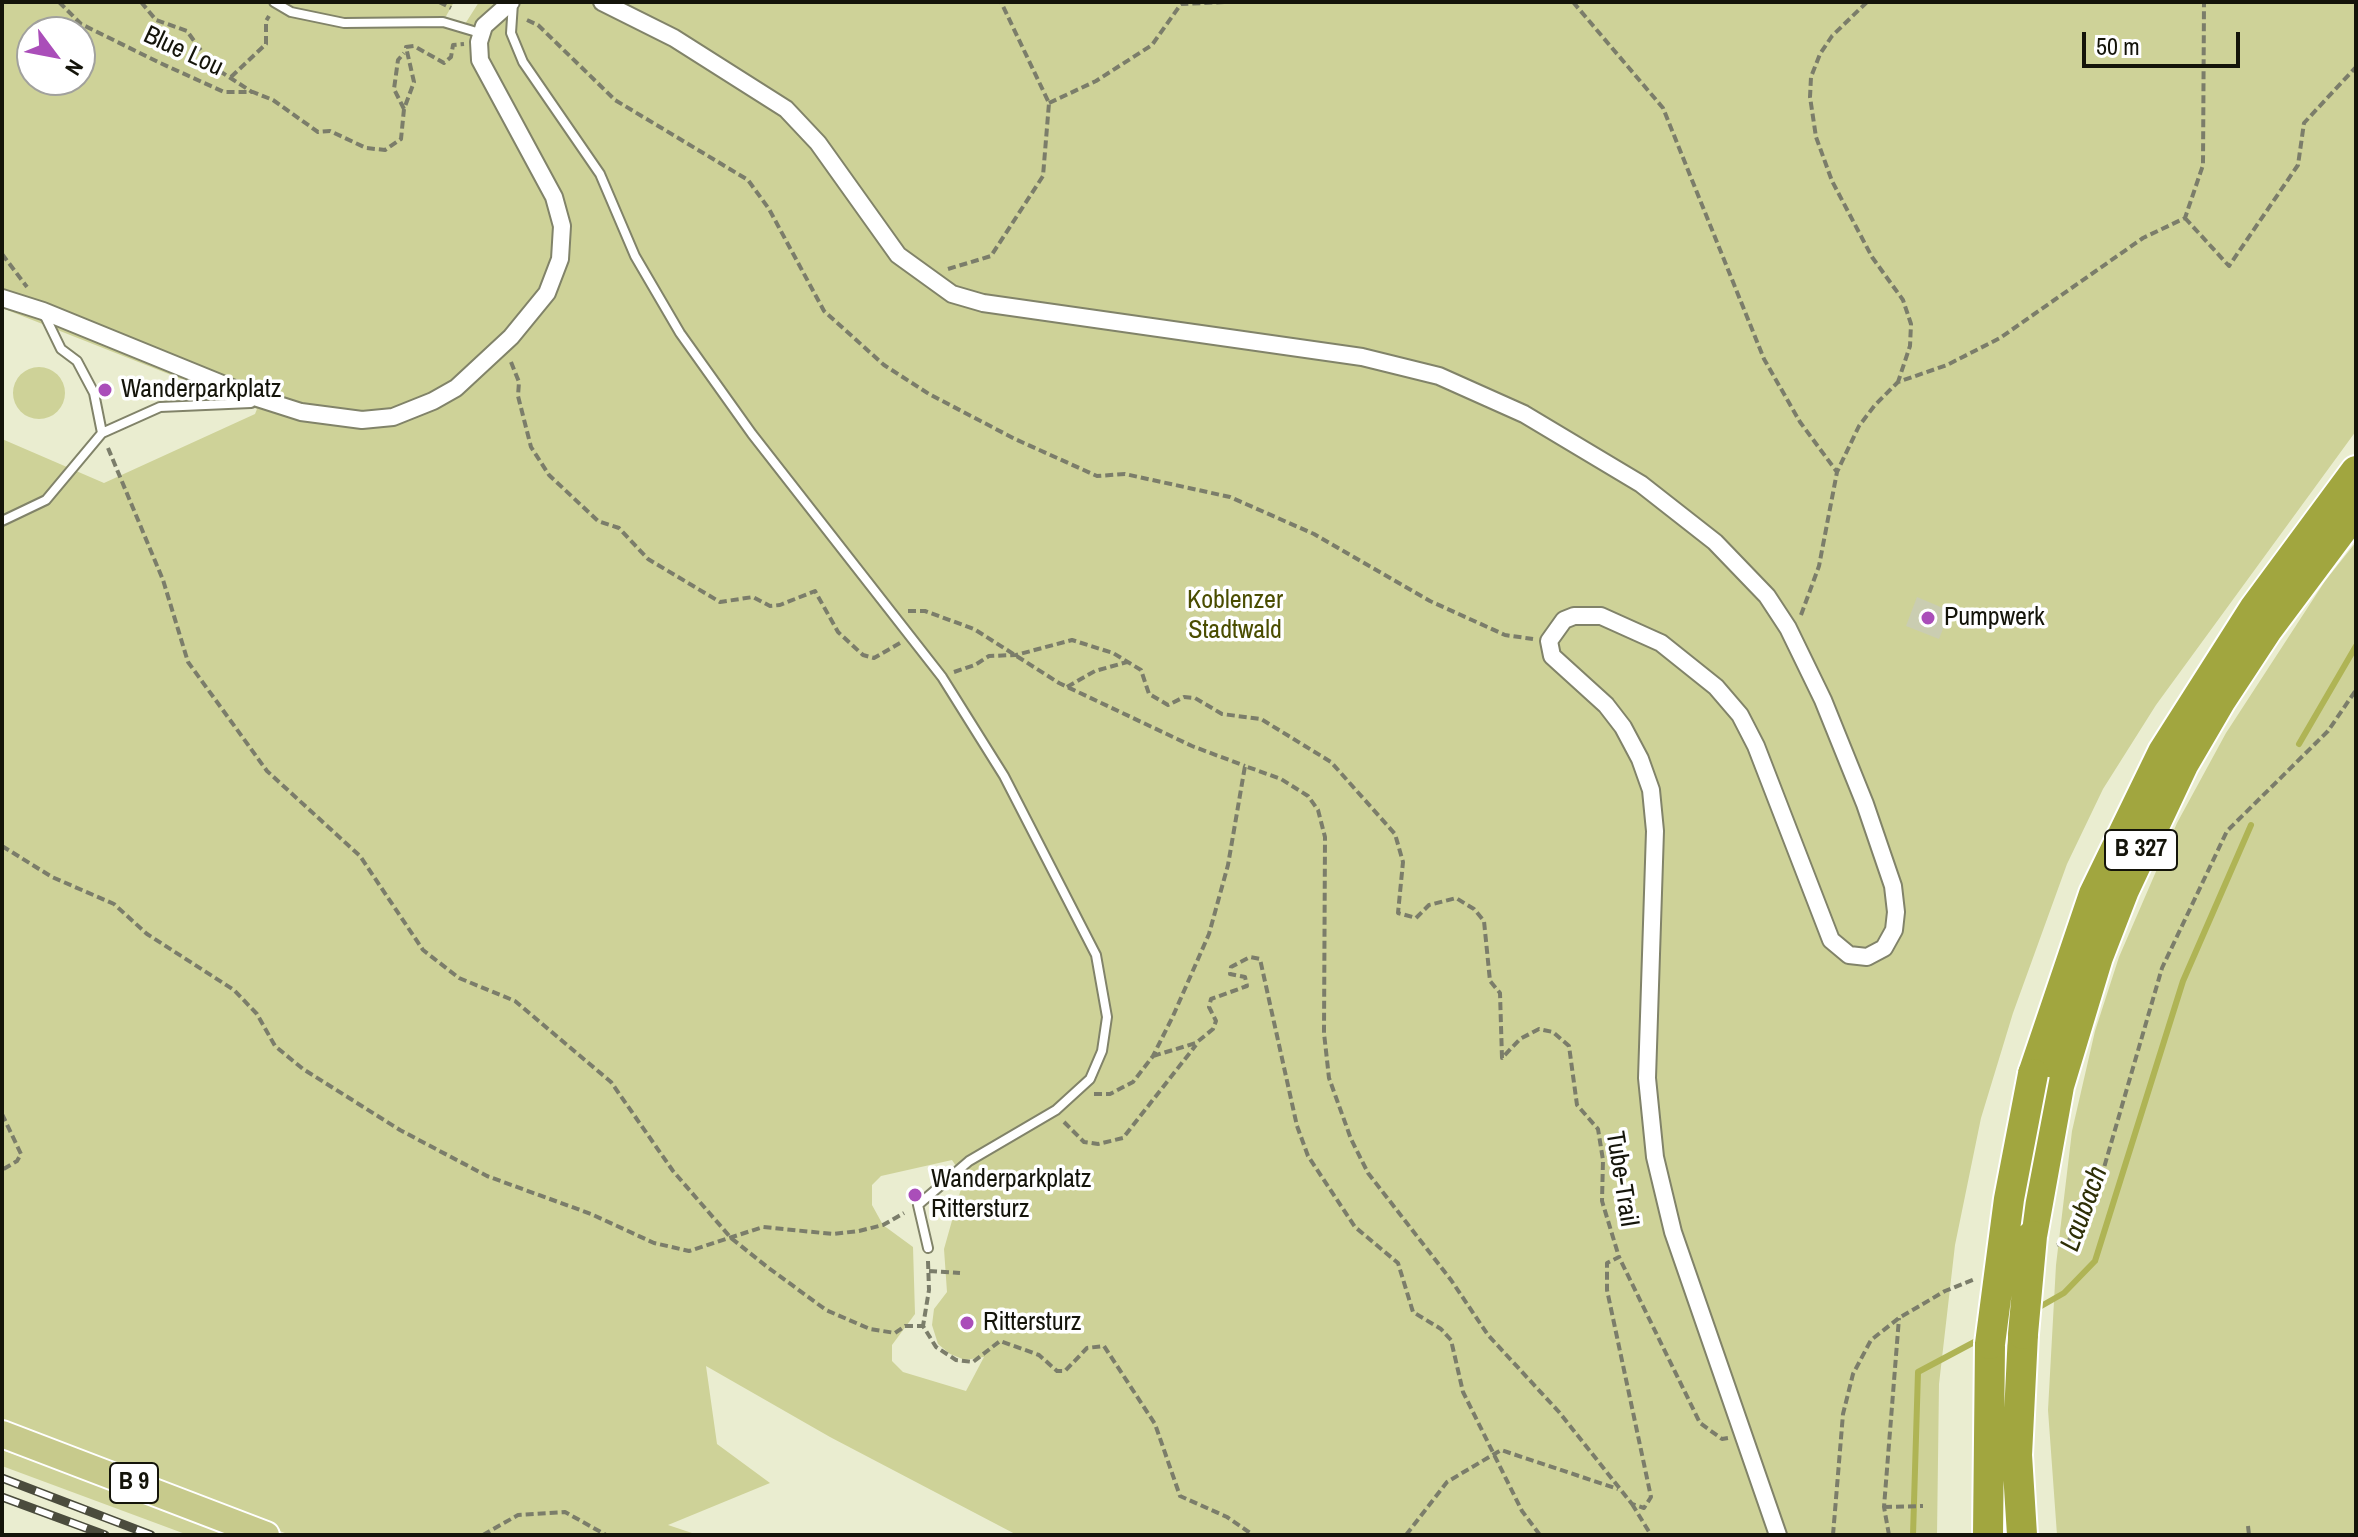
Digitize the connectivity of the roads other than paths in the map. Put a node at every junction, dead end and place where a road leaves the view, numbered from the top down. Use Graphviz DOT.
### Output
graph roads {
  1 [pos="602,2"];
  2 [pos="276,3"];
  3 [pos="511,5"];
  4 [pos="480,37"];
  5 [pos="2,298"];
  6 [pos="43,311"];
  7 [pos="254,397"];
  8 [pos="102,433"];
  9 [pos="2356,471"];
  10 [pos="2356,511"];
  11 [pos="2,521"];
  12 [pos="928,1248"];
  13 [pos="2,1434"];
  14 [pos="266,1535"];
  15 [pos="1778,1535"];
  16 [pos="1988,1535"];
  17 [pos="2022,1535"];
  1 -- 15 [label="street"];
  2 -- 4 [label="lane"];
  3 -- 4 [label="street"];
  3 -- 12 [label="lane"];
  4 -- 7 [label="street"];
  5 -- 6 [label="street"];
  6 -- 7 [label="street"];
  6 -- 8 [label="lane"];
  7 -- 8 [label="lane"];
  8 -- 11 [label="lane"];
  9 -- 16 [label="highway, B 327, bridge"];
  10 -- 17 [label="highway, B 327, bridge"];
  13 -- 14 [label="main road, B 9"];
}
